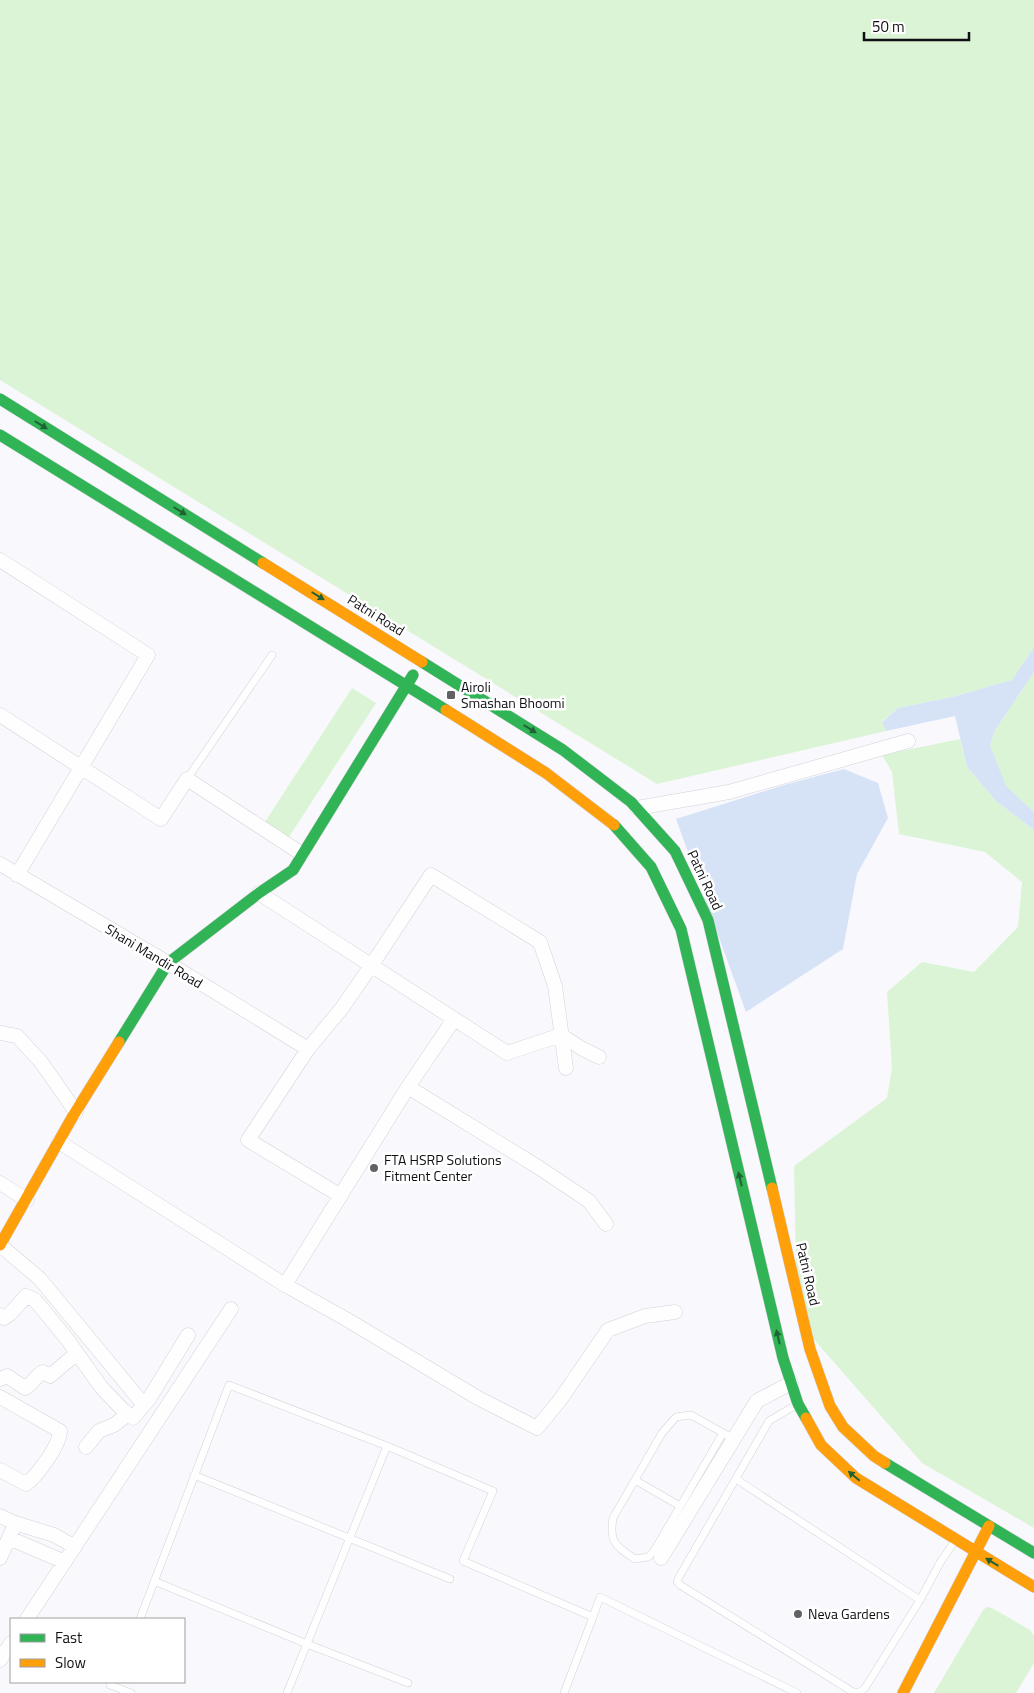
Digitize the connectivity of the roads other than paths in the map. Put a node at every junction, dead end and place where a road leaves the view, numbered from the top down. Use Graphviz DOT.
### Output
graph roads {
  1 [pos="0,399"];
  2 [pos="0,435"];
  3 [pos="0,560"];
  4 [pos="272,655"];
  5 [pos="422,661"];
  6 [pos="407,685"];
  7 [pos="0,715"];
  8 [pos="908,741"];
  9 [pos="80,767"];
  10 [pos="187,779"];
  11 [pos="637,808"];
  12 [pos="302,854"];
  13 [pos="0,864"];
  14 [pos="17,875"];
  15 [pos="259,893"];
  16 [pos="168,963"];
  17 [pos="372,966"];
  18 [pos="454,1019"];
  19 [pos="0,1033"];
  20 [pos="561,1034"];
  21 [pos="308,1049"];
  22 [pos="599,1057"];
  23 [pos="566,1068"];
  24 [pos="408,1088"];
  25 [pos="76,1112"];
  26 [pos="59,1142"];
  27 [pos="0,1183"];
  28 [pos="340,1196"];
  29 [pos="27,1200"];
  30 [pos="606,1224"];
  31 [pos="0,1245"];
  32 [pos="285,1286"];
  33 [pos="231,1309"];
  34 [pos="675,1312"];
  35 [pos="0,1315"];
  36 [pos="188,1335"];
  37 [pos="77,1353"];
  38 [pos="0,1379"];
  39 [pos="791,1383"];
  40 [pos="0,1397"];
  41 [pos="798,1404"];
  42 [pos="144,1405"];
  43 [pos="128,1414"];
  44 [pos="728,1436"];
  45 [pos="387,1446"];
  46 [pos="86,1448"];
  47 [pos="0,1470"];
  48 [pos="194,1475"];
  49 [pos="736,1479"];
  50 [pos="635,1480"];
  51 [pos="680,1506"];
  52 [pos="0,1516"];
  53 [pos="15,1523"];
  54 [pos="989,1526"];
  55 [pos="670,1535"];
  56 [pos="9,1538"];
  57 [pos="349,1538"];
  58 [pos="956,1540"];
  59 [pos="75,1547"];
  60 [pos="975,1552"];
  61 [pos="1034,1554"];
  62 [pos="0,1558"];
  63 [pos="661,1558"];
  64 [pos="65,1562"];
  65 [pos="450,1579"];
  66 [pos="154,1581"];
  67 [pos="1034,1587"];
  68 [pos="920,1600"];
  69 [pos="592,1617"];
  70 [pos="28,1618"];
  71 [pos="140,1618"];
  72 [pos="307,1644"];
  73 [pos="10,1645"];
  74 [pos="0,1660"];
  75 [pos="111,1683"];
  76 [pos="408,1683"];
  77 [pos="108,1693"];
  78 [pos="131,1693"];
  79 [pos="287,1693"];
  80 [pos="564,1693"];
  81 [pos="797,1693"];
  82 [pos="903,1693"];
  1 -- 5 [label="main road, Patni Road, one-way"];
  2 -- 6 [label="main road"];
  3 -- 9 [label="street"];
  4 -- 10 [label="lane"];
  5 -- 6 [label="main road"];
  5 -- 11 [label="main road, Patni Road, one-way"];
  6 -- 12 [label="main road"];
  39 -- 6 [label="main road, one-way"];
  7 -- 9 [label="street"];
  8 -- 11 [label="street"];
  9 -- 10 [label="street"];
  9 -- 14 [label="street"];
  10 -- 12 [label="street"];
  11 -- 54 [label="main road, Patni Road"];
  12 -- 15 [label="main road"];
  13 -- 14 [label="street, Shani Mandir Road"];
  14 -- 16 [label="street, Shani Mandir Road"];
  15 -- 16 [label="main road"];
  15 -- 17 [label="street"];
  16 -- 21 [label="street, Shani Mandir Road"];
  16 -- 25 [label="main road"];
  17 -- 18 [label="street"];
  17 -- 20 [label="street"];
  17 -- 21 [label="street"];
  18 -- 20 [label="street"];
  18 -- 24 [label="street"];
  19 -- 25 [label="street"];
  20 -- 22 [label="street"];
  20 -- 23 [label="street"];
  21 -- 28 [label="street"];
  24 -- 28 [label="street"];
  24 -- 30 [label="street"];
  25 -- 26 [label="main road"];
  26 -- 29 [label="main road"];
  26 -- 32 [label="street"];
  27 -- 29 [label="street"];
  28 -- 32 [label="street"];
  29 -- 31 [label="main road"];
  31 -- 42 [label="street"];
  32 -- 34 [label="street"];
  33 -- 59 [label="street"];
  35 -- 37 [label="street"];
  36 -- 42 [label="street"];
  37 -- 38 [label="street"];
  37 -- 43 [label="street"];
  39 -- 41 [label="main road"];
  39 -- 44 [label="street"];
  40 -- 47 [label="street"];
  41 -- 49 [label="lane"];
  58 -- 41 [label="main road, one-way"];
  42 -- 43 [label="street"];
  43 -- 46 [label="street"];
  44 -- 50 [label="lane"];
  44 -- 51 [label="lane"];
  44 -- 55 [label="street"];
  45 -- 48 [label="lane"];
  45 -- 57 [label="lane"];
  45 -- 69 [label="lane"];
  48 -- 57 [label="lane"];
  48 -- 66 [label="lane"];
  49 -- 68 [label="lane"];
  49 -- 68 [label="lane"];
  50 -- 51 [label="lane"];
  50 -- 55 [label="lane"];
  51 -- 55 [label="lane"];
  52 -- 53 [label="street"];
  53 -- 56 [label="street"];
  53 -- 59 [label="street"];
  54 -- 60 [label="main road"];
  54 -- 61 [label="main road, Patni Road"];
  55 -- 63 [label="street"];
  56 -- 62 [label="street"];
  56 -- 64 [label="street"];
  57 -- 65 [label="lane"];
  57 -- 72 [label="lane"];
  58 -- 60 [label="main road"];
  58 -- 68 [label="lane"];
  59 -- 64 [label="street"];
  67 -- 60 [label="main road, one-way"];
  60 -- 82 [label="main road"];
  64 -- 70 [label="street"];
  66 -- 71 [label="lane"];
  66 -- 72 [label="lane"];
  69 -- 80 [label="lane"];
  69 -- 81 [label="lane"];
  72 -- 76 [label="lane"];
  72 -- 79 [label="lane"];
  73 -- 74 [label="street"];
  75 -- 77 [label="lane"];
  75 -- 78 [label="lane"];
}
